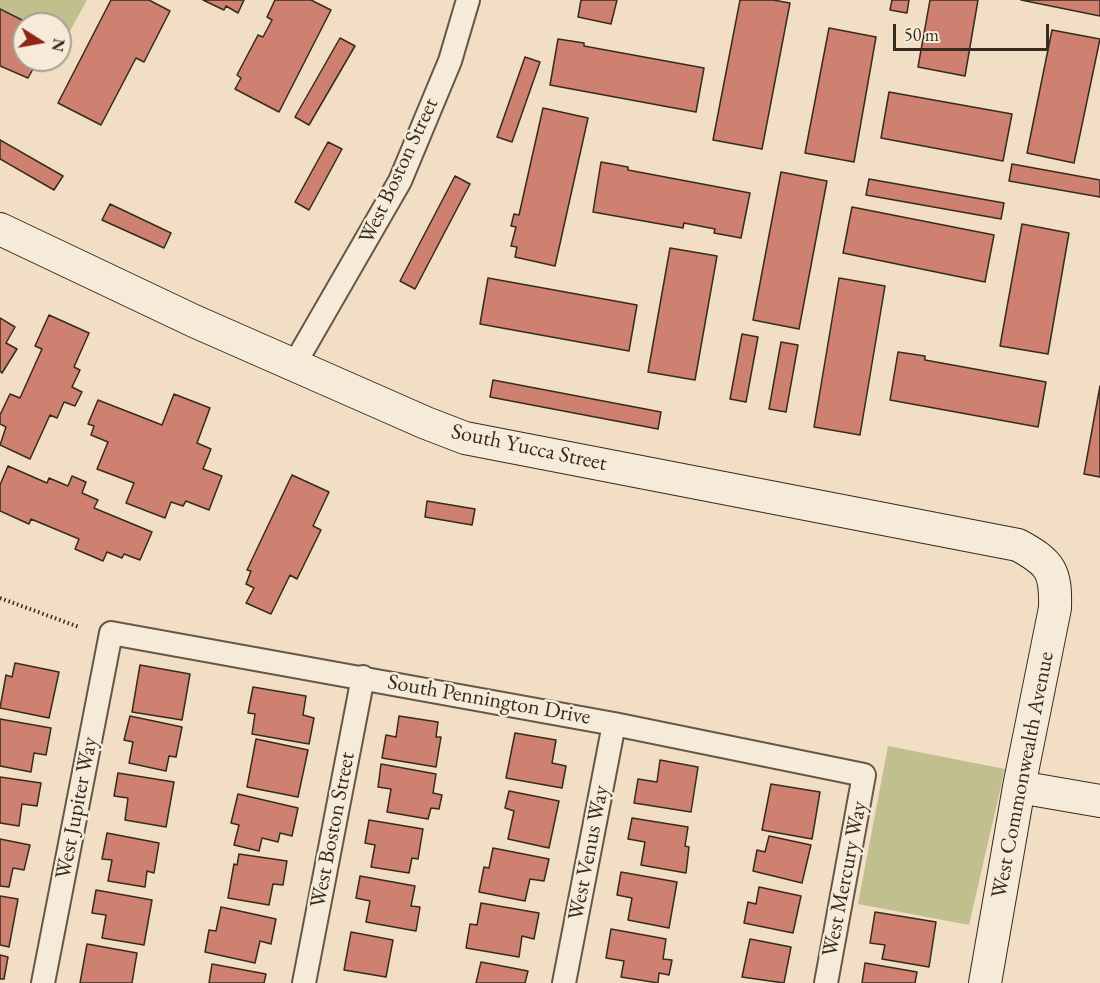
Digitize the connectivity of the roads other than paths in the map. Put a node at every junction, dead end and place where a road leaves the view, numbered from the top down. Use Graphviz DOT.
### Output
graph roads {
  1 [pos="468,0"];
  2 [pos="0,229"];
  3 [pos="294,365"];
  4 [pos="1052,568"];
  5 [pos="111,633"];
  6 [pos="363,677"];
  7 [pos="614,724"];
  8 [pos="864,775"];
  9 [pos="1019,787"];
  10 [pos="1100,801"];
  11 [pos="43,983"];
  12 [pos="303,983"];
  13 [pos="564,983"];
  14 [pos="826,983"];
  15 [pos="985,983"];
  1 -- 3 [label="street, West Boston Street"];
  2 -- 3 [label="street, South Yucca Street"];
  3 -- 4 [label="street, South Yucca Street"];
  4 -- 9 [label="street, West Commonwealth Avenue"];
  5 -- 6 [label="street, South Pennington Drive"];
  5 -- 11 [label="street, West Jupiter Way"];
  6 -- 7 [label="street, South Pennington Drive"];
  6 -- 12 [label="street, West Boston Street"];
  7 -- 8 [label="street, South Pennington Drive"];
  7 -- 13 [label="street, West Venus Way"];
  8 -- 14 [label="street, West Mercury Way"];
  9 -- 10 [label="street"];
  9 -- 15 [label="street, West Commonwealth Avenue"];
}
